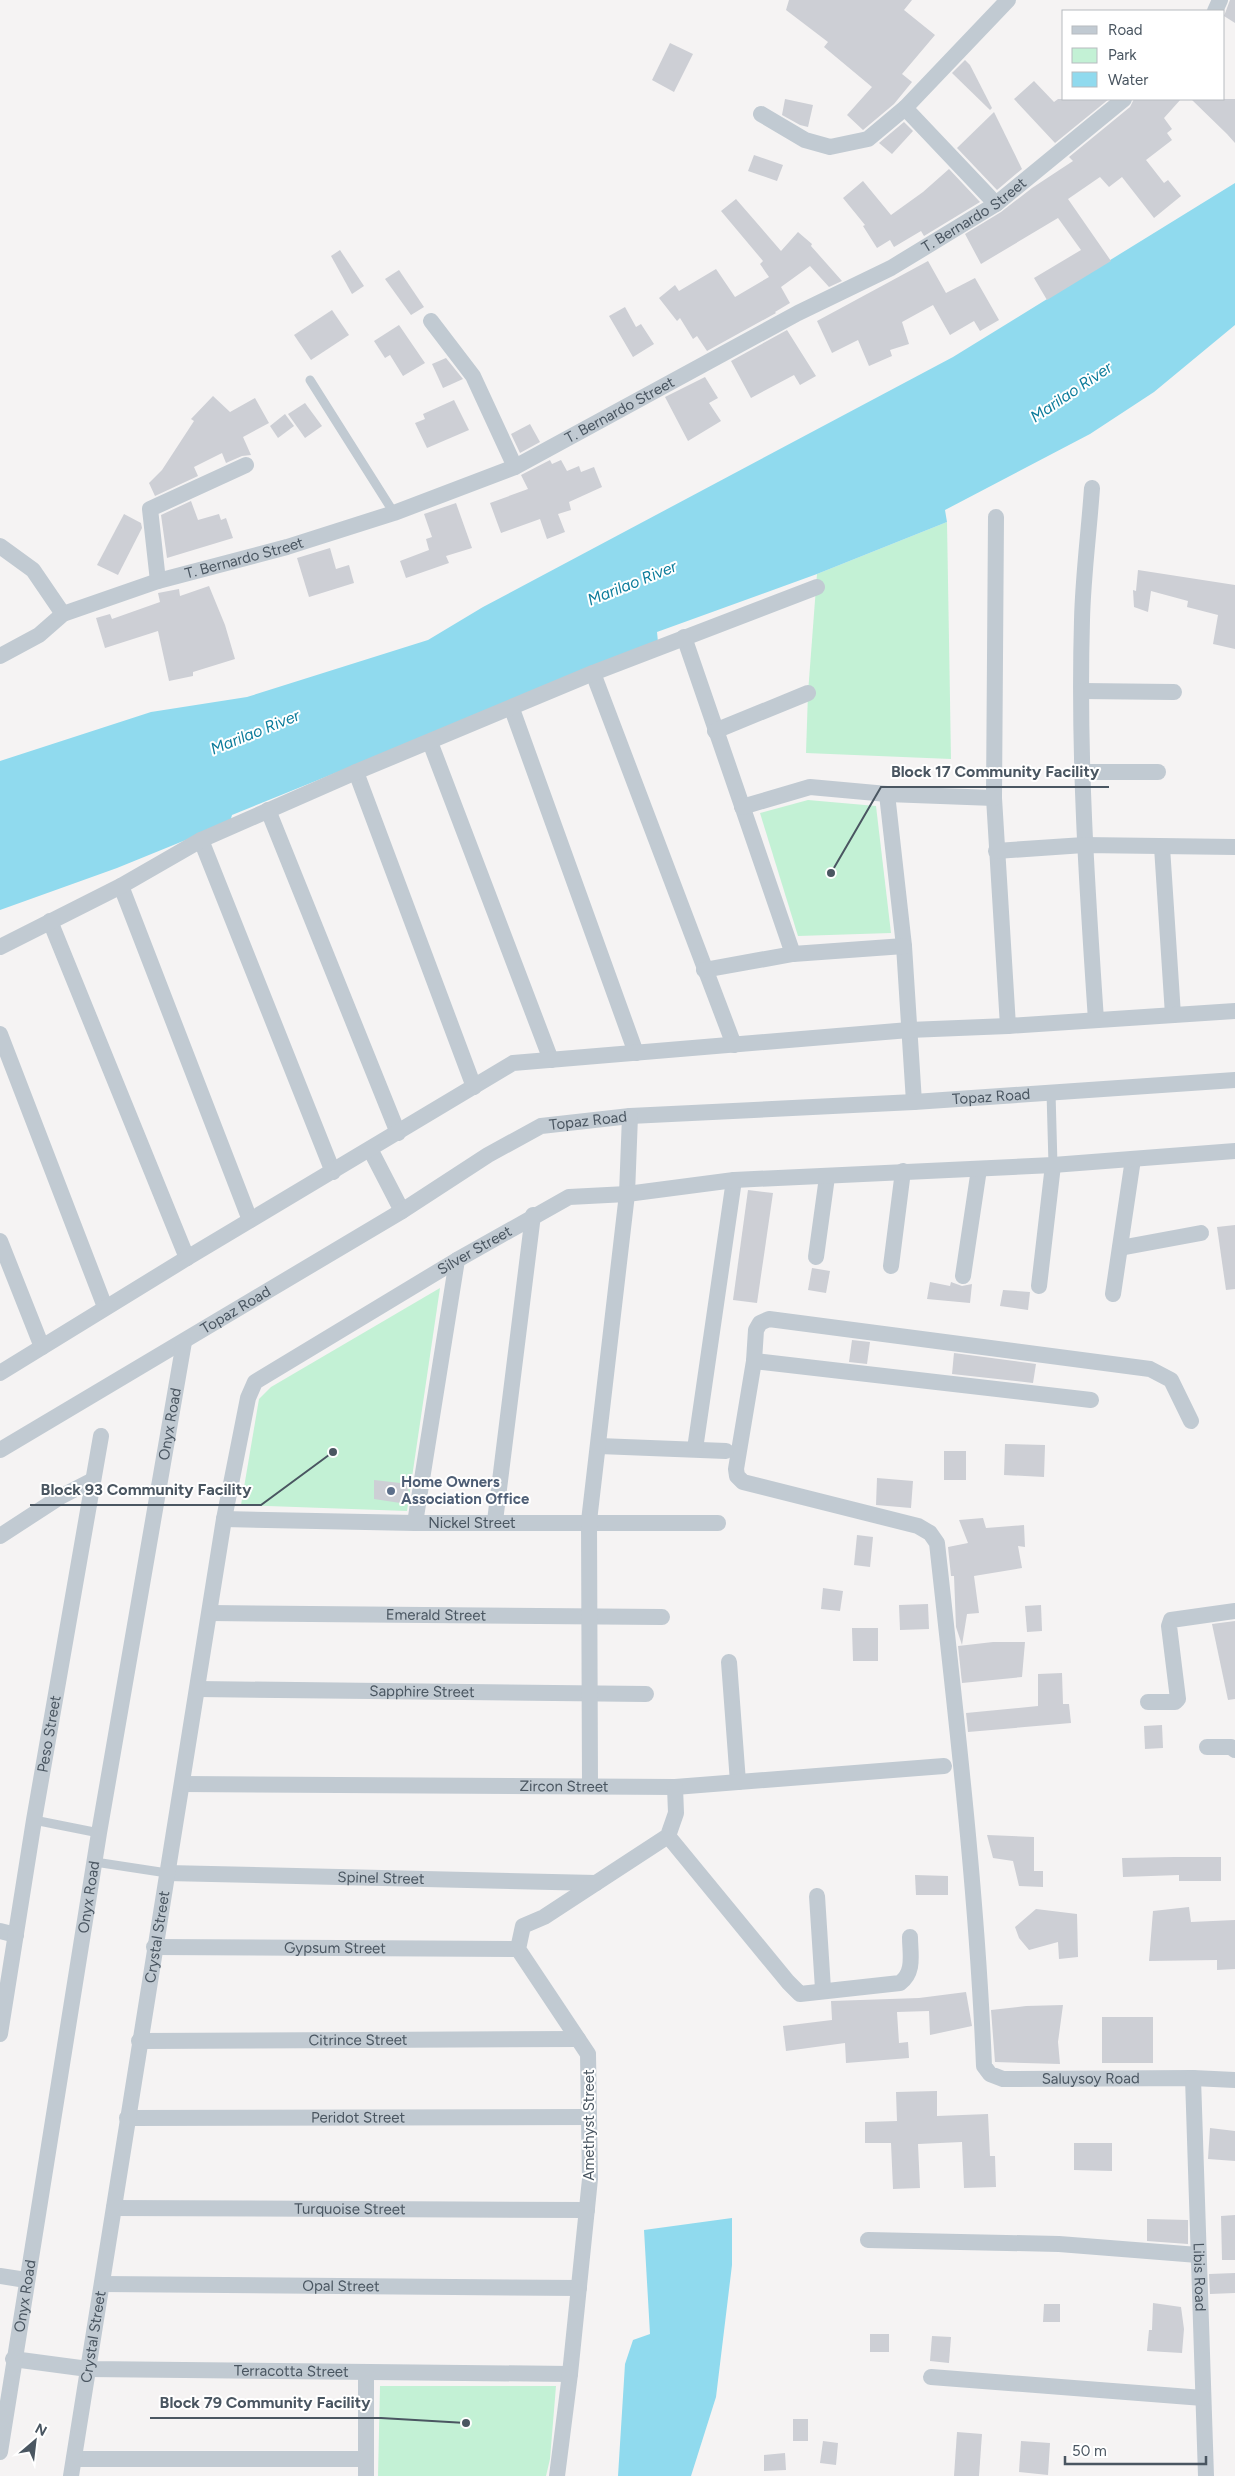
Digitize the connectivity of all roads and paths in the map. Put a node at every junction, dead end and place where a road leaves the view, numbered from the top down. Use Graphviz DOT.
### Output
graph roads {
  1 [pos="1008,0"];
  2 [pos="1123,100"];
  3 [pos="905,108"];
  4 [pos="761,114"];
  5 [pos="996,204"];
  6 [pos="431,321"];
  7 [pos="310,380"];
  8 [pos="246,465"];
  9 [pos="515,468"];
  10 [pos="1092,488"];
  11 [pos="394,513"];
  12 [pos="996,517"];
  13 [pos="0,546"];
  14 [pos="158,581"];
  15 [pos="817,587"];
  16 [pos="63,614"];
  17 [pos="684,637"];
  18 [pos="0,656"];
  19 [pos="593,673"];
  20 [pos="1082,691"];
  21 [pos="1174,692"];
  22 [pos="808,693"];
  23 [pos="512,709"];
  24 [pos="715,731"];
  25 [pos="430,742"];
  26 [pos="356,772"];
  27 [pos="1083,772"];
  28 [pos="1158,772"];
  29 [pos="887,794"];
  30 [pos="994,798"];
  31 [pos="742,807"];
  32 [pos="268,810"];
  33 [pos="201,840"];
  34 [pos="1084,845"];
  35 [pos="1162,847"];
  36 [pos="996,851"];
  37 [pos="1235,852"];
  38 [pos="121,886"];
  39 [pos="50,921"];
  40 [pos="904,946"];
  41 [pos="0,947"];
  42 [pos="793,954"];
  43 [pos="704,970"];
  44 [pos="1235,1011"];
  45 [pos="1173,1016"];
  46 [pos="1096,1020"];
  47 [pos="1008,1026"];
  48 [pos="910,1030"];
  49 [pos="0,1034"];
  50 [pos="734,1045"];
  51 [pos="636,1053"];
  52 [pos="551,1060"];
  53 [pos="1235,1080"];
  54 [pos="474,1087"];
  55 [pos="1051,1092"];
  56 [pos="914,1102"];
  57 [pos="630,1116"];
  58 [pos="398,1133"];
  59 [pos="370,1149"];
  60 [pos="1235,1151"];
  61 [pos="1134,1158"];
  62 [pos="1053,1165"];
  63 [pos="979,1169"];
  64 [pos="904,1171"];
  65 [pos="332,1172"];
  66 [pos="828,1177"];
  67 [pos="734,1180"];
  68 [pos="627,1194"];
  69 [pos="402,1211"];
  70 [pos="533,1215"];
  71 [pos="250,1220"];
  72 [pos="1202,1233"];
  73 [pos="0,1241"];
  74 [pos="1120,1248"];
  75 [pos="816,1257"];
  76 [pos="186,1258"];
  77 [pos="457,1260"];
  78 [pos="891,1266"];
  79 [pos="963,1276"];
  80 [pos="1039,1286"];
  81 [pos="1113,1294"];
  82 [pos="105,1308"];
  83 [pos="184,1342"];
  84 [pos="42,1347"];
  85 [pos="754,1361"];
  86 [pos="0,1372"];
  87 [pos="248,1398"];
  88 [pos="1091,1400"];
  89 [pos="1191,1421"];
  90 [pos="101,1436"];
  91 [pos="599,1446"];
  92 [pos="695,1449"];
  93 [pos="0,1450"];
  94 [pos="726,1451"];
  95 [pos="92,1481"];
  96 [pos="224,1519"];
  97 [pos="495,1521"];
  98 [pos="589,1521"];
  99 [pos="415,1523"];
  100 [pos="718,1523"];
  101 [pos="0,1536"];
  102 [pos="1235,1611"];
  103 [pos="210,1614"];
  104 [pos="591,1616"];
  105 [pos="662,1616"];
  106 [pos="729,1662"];
  107 [pos="198,1689"];
  108 [pos="591,1693"];
  109 [pos="646,1694"];
  110 [pos="1148,1702"];
  111 [pos="1207,1747"];
  112 [pos="1235,1750"];
  113 [pos="944,1766"];
  114 [pos="738,1782"];
  115 [pos="183,1784"];
  116 [pos="590,1786"];
  117 [pos="675,1787"];
  118 [pos="34,1820"];
  119 [pos="99,1833"];
  120 [pos="668,1836"];
  121 [pos="94,1862"];
  122 [pos="167,1873"];
  123 [pos="596,1883"];
  124 [pos="817,1896"];
  125 [pos="0,1931"];
  126 [pos="16,1935"];
  127 [pos="910,1937"];
  128 [pos="154,1947"];
  129 [pos="518,1949"];
  130 [pos="823,1989"];
  131 [pos="2,2006"];
  132 [pos="0,2034"];
  133 [pos="578,2039"];
  134 [pos="139,2040"];
  135 [pos="1193,2078"];
  136 [pos="1235,2080"];
  137 [pos="589,2117"];
  138 [pos="127,2118"];
  139 [pos="114,2208"];
  140 [pos="587,2210"];
  141 [pos="868,2240"];
  142 [pos="1198,2255"];
  143 [pos="0,2276"];
  144 [pos="26,2280"];
  145 [pos="102,2284"];
  146 [pos="579,2288"];
  147 [pos="13,2359"];
  148 [pos="88,2369"];
  149 [pos="366,2372"];
  150 [pos="570,2374"];
  151 [pos="931,2377"];
  152 [pos="1203,2398"];
  153 [pos="0,2452"];
  154 [pos="74,2459"];
  155 [pos="366,2459"];
  156 [pos="71,2476"];
  157 [pos="366,2476"];
  158 [pos="557,2476"];
  159 [pos="1206,2476"];
  1 -- 3 [label="street"];
  2 -- 5 [label="street, T. Bernardo Street"];
  3 -- 4 [label="street"];
  3 -- 5 [label="street"];
  5 -- 9 [label="street, T. Bernardo Street"];
  6 -- 9 [label="street"];
  7 -- 11 [label="lane"];
  8 -- 14 [label="street"];
  9 -- 11 [label="street, T. Bernardo Street"];
  10 -- 20 [label="street"];
  11 -- 14 [label="street, T. Bernardo Street"];
  12 -- 30 [label="street"];
  13 -- 16 [label="street"];
  14 -- 16 [label="street, T. Bernardo Street"];
  15 -- 17 [label="street"];
  16 -- 18 [label="street"];
  17 -- 19 [label="street"];
  17 -- 24 [label="street"];
  19 -- 23 [label="street"];
  19 -- 43 [label="street"];
  20 -- 21 [label="street"];
  20 -- 27 [label="street"];
  22 -- 24 [label="street"];
  23 -- 25 [label="street"];
  23 -- 51 [label="street"];
  24 -- 31 [label="street"];
  25 -- 26 [label="street"];
  25 -- 52 [label="street"];
  26 -- 32 [label="street"];
  26 -- 54 [label="street"];
  27 -- 28 [label="street"];
  27 -- 34 [label="street"];
  29 -- 30 [label="street"];
  29 -- 31 [label="street"];
  29 -- 40 [label="street"];
  30 -- 36 [label="street"];
  31 -- 42 [label="street"];
  32 -- 33 [label="street"];
  32 -- 58 [label="street"];
  33 -- 38 [label="street"];
  33 -- 65 [label="street"];
  34 -- 35 [label="street"];
  34 -- 36 [label="street"];
  34 -- 46 [label="street"];
  35 -- 37 [label="street"];
  35 -- 45 [label="street"];
  36 -- 47 [label="street"];
  38 -- 39 [label="street"];
  38 -- 71 [label="street"];
  39 -- 41 [label="street"];
  39 -- 76 [label="street"];
  40 -- 42 [label="street"];
  40 -- 48 [label="street"];
  42 -- 43 [label="street"];
  43 -- 50 [label="street"];
  44 -- 45 [label="street"];
  45 -- 46 [label="street"];
  46 -- 47 [label="street"];
  47 -- 48 [label="street"];
  48 -- 50 [label="street"];
  48 -- 56 [label="street"];
  49 -- 82 [label="street"];
  50 -- 51 [label="street"];
  51 -- 52 [label="street"];
  52 -- 54 [label="street"];
  53 -- 55 [label="street, Topaz Road"];
  54 -- 58 [label="street"];
  55 -- 56 [label="street, Topaz Road"];
  55 -- 62 [label="lane"];
  56 -- 57 [label="street, Topaz Road"];
  57 -- 68 [label="street"];
  57 -- 69 [label="street, Topaz Road"];
  58 -- 59 [label="street"];
  59 -- 65 [label="street"];
  59 -- 69 [label="street"];
  60 -- 61 [label="street, Silver Street"];
  61 -- 62 [label="street, Silver Street"];
  61 -- 74 [label="street"];
  62 -- 63 [label="street, Silver Street"];
  62 -- 80 [label="street"];
  63 -- 64 [label="street, Silver Street"];
  63 -- 79 [label="street"];
  64 -- 66 [label="street, Silver Street"];
  64 -- 78 [label="street"];
  65 -- 71 [label="street"];
  66 -- 67 [label="street, Silver Street"];
  66 -- 75 [label="street"];
  67 -- 68 [label="street, Silver Street"];
  67 -- 92 [label="street"];
  68 -- 70 [label="street, Silver Street"];
  68 -- 91 [label="street"];
  69 -- 83 [label="street, Topaz Road"];
  70 -- 77 [label="street, Silver Street"];
  70 -- 97 [label="street"];
  71 -- 76 [label="street"];
  72 -- 74 [label="street"];
  73 -- 84 [label="street"];
  74 -- 81 [label="street"];
  76 -- 82 [label="street"];
  77 -- 87 [label="street, Silver Street"];
  77 -- 99 [label="street"];
  82 -- 84 [label="street"];
  83 -- 93 [label="street, Topaz Road"];
  83 -- 119 [label="street, Onyx Road"];
  84 -- 86 [label="street"];
  85 -- 88 [label="street"];
  85 -- 89 [label="street"];
  85 -- 135 [label="street, Saluysoy Road"];
  87 -- 96 [label="street, Crystal Street"];
  90 -- 95 [label="street, Peso Street"];
  91 -- 92 [label="street"];
  91 -- 98 [label="street"];
  92 -- 94 [label="street"];
  95 -- 101 [label="street"];
  95 -- 118 [label="street, Peso Street"];
  96 -- 99 [label="street, Nickel Street"];
  96 -- 103 [label="street, Crystal Street"];
  97 -- 98 [label="street, Nickel Street"];
  97 -- 99 [label="street, Nickel Street"];
  98 -- 100 [label="street, Nickel Street"];
  98 -- 104 [label="street"];
  102 -- 110 [label="street"];
  103 -- 104 [label="street, Emerald Street"];
  103 -- 107 [label="street, Crystal Street"];
  104 -- 105 [label="street, Emerald Street"];
  104 -- 108 [label="street"];
  106 -- 114 [label="street"];
  107 -- 108 [label="street, Sapphire Street"];
  107 -- 115 [label="street, Crystal Street"];
  108 -- 109 [label="street, Sapphire Street"];
  108 -- 116 [label="street"];
  111 -- 112 [label="street"];
  113 -- 114 [label="street, Zircon Street"];
  114 -- 117 [label="street, Zircon Street"];
  115 -- 116 [label="street, Zircon Street"];
  115 -- 122 [label="street, Crystal Street"];
  116 -- 117 [label="street, Zircon Street"];
  117 -- 120 [label="street"];
  118 -- 119 [label="lane"];
  118 -- 126 [label="street, Peso Street"];
  119 -- 121 [label="street, Onyx Road"];
  120 -- 123 [label="street"];
  120 -- 130 [label="street"];
  121 -- 122 [label="lane"];
  121 -- 144 [label="street, Onyx Road"];
  122 -- 123 [label="street, Spinel Street"];
  122 -- 128 [label="street, Crystal Street"];
  123 -- 129 [label="street"];
  124 -- 130 [label="street"];
  125 -- 126 [label="street"];
  126 -- 131 [label="street, Peso Street"];
  127 -- 130 [label="street"];
  128 -- 129 [label="street, Gypsum Street"];
  128 -- 134 [label="street, Crystal Street"];
  129 -- 133 [label="street, Amethyst Street"];
  131 -- 132 [label="street, Peso Street"];
  133 -- 134 [label="street, Citrince Street"];
  133 -- 137 [label="street, Amethyst Street"];
  134 -- 138 [label="street, Crystal Street"];
  135 -- 136 [label="street, Saluysoy Road"];
  135 -- 142 [label="street, Libis Road"];
  137 -- 138 [label="street, Peridot Street"];
  137 -- 140 [label="street, Amethyst Street"];
  138 -- 139 [label="street, Crystal Street"];
  139 -- 140 [label="street, Turquoise Street"];
  139 -- 145 [label="street, Crystal Street"];
  140 -- 146 [label="street, Amethyst Street"];
  141 -- 142 [label="street"];
  142 -- 152 [label="street, Libis Road"];
  143 -- 144 [label="street"];
  144 -- 147 [label="street, Onyx Road"];
  145 -- 146 [label="street, Opal Street"];
  145 -- 148 [label="street, Crystal Street"];
  146 -- 150 [label="street, Amethyst Street"];
  147 -- 148 [label="street, Terracotta Street"];
  147 -- 153 [label="street, Onyx Road"];
  148 -- 149 [label="street, Terracotta Street"];
  148 -- 154 [label="street, Crystal Street"];
  149 -- 150 [label="street, Terracotta Street"];
  149 -- 155 [label="street"];
  150 -- 158 [label="street, Amethyst Street"];
  151 -- 152 [label="street"];
  152 -- 159 [label="street, Libis Road"];
  154 -- 155 [label="street"];
  154 -- 156 [label="street, Crystal Street"];
  155 -- 157 [label="street"];
}
